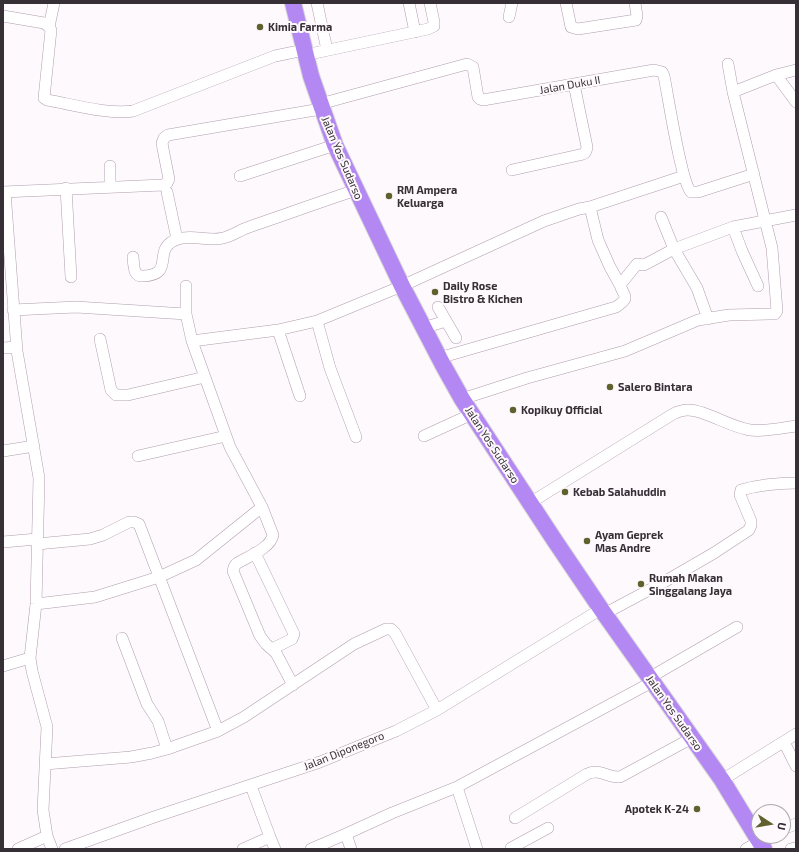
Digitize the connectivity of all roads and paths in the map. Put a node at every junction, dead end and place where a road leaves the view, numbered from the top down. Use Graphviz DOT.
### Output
graph roads {
  1 [pos="54,3"];
  2 [pos="293,3"];
  3 [pos="317,3"];
  4 [pos="409,3"];
  5 [pos="430,3"];
  6 [pos="512,3"];
  7 [pos="566,3"];
  8 [pos="635,3"];
  9 [pos="3,16"];
  10 [pos="509,17"];
  11 [pos="49,27"];
  12 [pos="415,32"];
  13 [pos="327,50"];
  14 [pos="304,52"];
  15 [pos="728,64"];
  16 [pos="796,70"];
  17 [pos="776,75"];
  18 [pos="574,84"];
  19 [pos="733,92"];
  20 [pos="796,102"];
  21 [pos="320,106"];
  22 [pos="335,145"];
  23 [pos="110,166"];
  24 [pos="512,170"];
  25 [pos="754,174"];
  26 [pos="240,176"];
  27 [pos="684,176"];
  28 [pos="110,186"];
  29 [pos="66,188"];
  30 [pos="356,190"];
  31 [pos="4,192"];
  32 [pos="167,192"];
  33 [pos="590,207"];
  34 [pos="796,215"];
  35 [pos="662,217"];
  36 [pos="766,220"];
  37 [pos="733,227"];
  38 [pos="177,239"];
  39 [pos="674,249"];
  40 [pos="133,258"];
  41 [pos="71,277"];
  42 [pos="620,285"];
  43 [pos="186,286"];
  44 [pos="402,286"];
  45 [pos="758,286"];
  46 [pos="438,307"];
  47 [pos="13,310"];
  48 [pos="186,314"];
  49 [pos="708,319"];
  50 [pos="317,321"];
  51 [pos="446,321"];
  52 [pos="423,328"];
  53 [pos="278,330"];
  54 [pos="456,338"];
  55 [pos="100,339"];
  56 [pos="192,341"];
  57 [pos="17,347"];
  58 [pos="3,348"];
  59 [pos="439,358"];
  60 [pos="205,377"];
  61 [pos="300,396"];
  62 [pos="462,399"];
  63 [pos="472,414"];
  64 [pos="796,426"];
  65 [pos="226,436"];
  66 [pos="424,436"];
  67 [pos="356,437"];
  68 [pos="34,446"];
  69 [pos="3,452"];
  70 [pos="138,456"];
  71 [pos="796,483"];
  72 [pos="530,503"];
  73 [pos="262,507"];
  74 [pos="37,541"];
  75 [pos="3,542"];
  76 [pos="255,553"];
  77 [pos="159,577"];
  78 [pos="36,604"];
  79 [pos="603,612"];
  80 [pos="737,627"];
  81 [pos="122,638"];
  82 [pos="272,649"];
  83 [pos="30,658"];
  84 [pos="3,666"];
  85 [pos="651,680"];
  86 [pos="293,685"];
  87 [pos="437,710"];
  88 [pos="218,731"];
  89 [pos="796,734"];
  90 [pos="692,738"];
  91 [pos="784,742"];
  92 [pos="167,749"];
  93 [pos="46,764"];
  94 [pos="796,766"];
  95 [pos="722,780"];
  96 [pos="251,786"];
  97 [pos="457,787"];
  98 [pos="515,818"];
  99 [pos="548,828"];
  100 [pos="751,829"];
  101 [pos="346,834"];
  102 [pos="47,836"];
  103 [pos="270,837"];
  104 [pos="796,848"];
  105 [pos="18,849"];
  106 [pos="52,849"];
  107 [pos="65,849"];
  108 [pos="243,849"];
  109 [pos="276,849"];
  110 [pos="311,849"];
  111 [pos="351,849"];
  112 [pos="477,849"];
  113 [pos="510,849"];
  114 [pos="790,849"];
  1 -- 11 [label="street"];
  2 -- 14 [label="highway, Jalan Yos Sudarso"];
  3 -- 13 [label="street"];
  4 -- 12 [label="street"];
  5 -- 12 [label="street"];
  6 -- 10 [label="street"];
  7 -- 8 [label="street"];
  9 -- 11 [label="street"];
  11 -- 14 [label="street"];
  12 -- 13 [label="street"];
  13 -- 14 [label="street"];
  14 -- 21 [label="highway, Jalan Yos Sudarso"];
  15 -- 19 [label="street"];
  16 -- 17 [label="street"];
  17 -- 19 [label="street"];
  17 -- 20 [label="street"];
  18 -- 21 [label="street, Jalan Duku II"];
  18 -- 24 [label="street"];
  18 -- 27 [label="street, Jalan Duku II"];
  19 -- 25 [label="street"];
  21 -- 22 [label="highway, Jalan Yos Sudarso"];
  21 -- 28 [label="street"];
  22 -- 26 [label="street"];
  22 -- 30 [label="highway, Jalan Yos Sudarso"];
  23 -- 28 [label="street"];
  25 -- 27 [label="street, Jalan Duku II"];
  25 -- 36 [label="street"];
  27 -- 33 [label="street"];
  28 -- 29 [label="street"];
  29 -- 31 [label="street"];
  29 -- 41 [label="street"];
  30 -- 38 [label="street"];
  30 -- 44 [label="highway, Jalan Yos Sudarso"];
  31 -- 47 [label="street"];
  32 -- 38 [label="street"];
  33 -- 42 [label="street"];
  33 -- 44 [label="street"];
  34 -- 36 [label="street"];
  35 -- 39 [label="street"];
  36 -- 37 [label="street"];
  36 -- 49 [label="street"];
  37 -- 39 [label="street"];
  37 -- 45 [label="street"];
  38 -- 40 [label="street"];
  39 -- 42 [label="street"];
  39 -- 49 [label="street"];
  42 -- 59 [label="street"];
  43 -- 48 [label="street"];
  44 -- 50 [label="street"];
  44 -- 52 [label="highway, Jalan Yos Sudarso"];
  46 -- 51 [label="street"];
  47 -- 48 [label="street"];
  47 -- 57 [label="street"];
  48 -- 56 [label="street"];
  49 -- 62 [label="street"];
  50 -- 53 [label="street"];
  50 -- 67 [label="street"];
  51 -- 52 [label="street"];
  51 -- 54 [label="street"];
  52 -- 59 [label="highway, Jalan Yos Sudarso"];
  53 -- 56 [label="street"];
  53 -- 61 [label="street"];
  55 -- 60 [label="street"];
  56 -- 60 [label="street"];
  57 -- 58 [label="street"];
  57 -- 68 [label="street"];
  59 -- 62 [label="highway, Jalan Yos Sudarso"];
  60 -- 65 [label="street"];
  62 -- 63 [label="highway, Jalan Yos Sudarso"];
  63 -- 66 [label="street"];
  63 -- 72 [label="highway, Jalan Yos Sudarso"];
  64 -- 72 [label="street"];
  65 -- 70 [label="street"];
  65 -- 73 [label="street"];
  68 -- 69 [label="street"];
  68 -- 74 [label="street"];
  71 -- 79 [label="street, Jalan Diponegoro"];
  72 -- 79 [label="highway, Jalan Yos Sudarso"];
  73 -- 76 [label="street"];
  73 -- 77 [label="street"];
  74 -- 75 [label="street"];
  74 -- 77 [label="street"];
  74 -- 78 [label="street"];
  76 -- 82 [label="street"];
  76 -- 82 [label="street"];
  77 -- 78 [label="street"];
  77 -- 88 [label="street"];
  78 -- 83 [label="street"];
  79 -- 85 [label="highway, Jalan Yos Sudarso"];
  79 -- 87 [label="street, Jalan Diponegoro"];
  80 -- 85 [label="street"];
  81 -- 92 [label="street"];
  82 -- 86 [label="street"];
  83 -- 84 [label="street"];
  83 -- 93 [label="street"];
  85 -- 90 [label="highway, Jalan Yos Sudarso"];
  85 -- 97 [label="street"];
  86 -- 87 [label="street"];
  86 -- 88 [label="street"];
  87 -- 96 [label="street, Jalan Diponegoro"];
  88 -- 92 [label="street"];
  89 -- 91 [label="street"];
  90 -- 95 [label="highway, Jalan Yos Sudarso"];
  90 -- 98 [label="street"];
  91 -- 94 [label="street"];
  91 -- 95 [label="street"];
  92 -- 93 [label="street"];
  93 -- 102 [label="street"];
  95 -- 100 [label="highway, Jalan Yos Sudarso"];
  96 -- 103 [label="street"];
  96 -- 107 [label="street, Jalan Diponegoro"];
  97 -- 101 [label="street"];
  97 -- 112 [label="street"];
  99 -- 113 [label="street"];
  101 -- 110 [label="street"];
  101 -- 111 [label="street"];
  102 -- 105 [label="street"];
  102 -- 106 [label="street"];
  103 -- 108 [label="street"];
  103 -- 109 [label="street"];
  104 -- 114 [label="street"];
}
